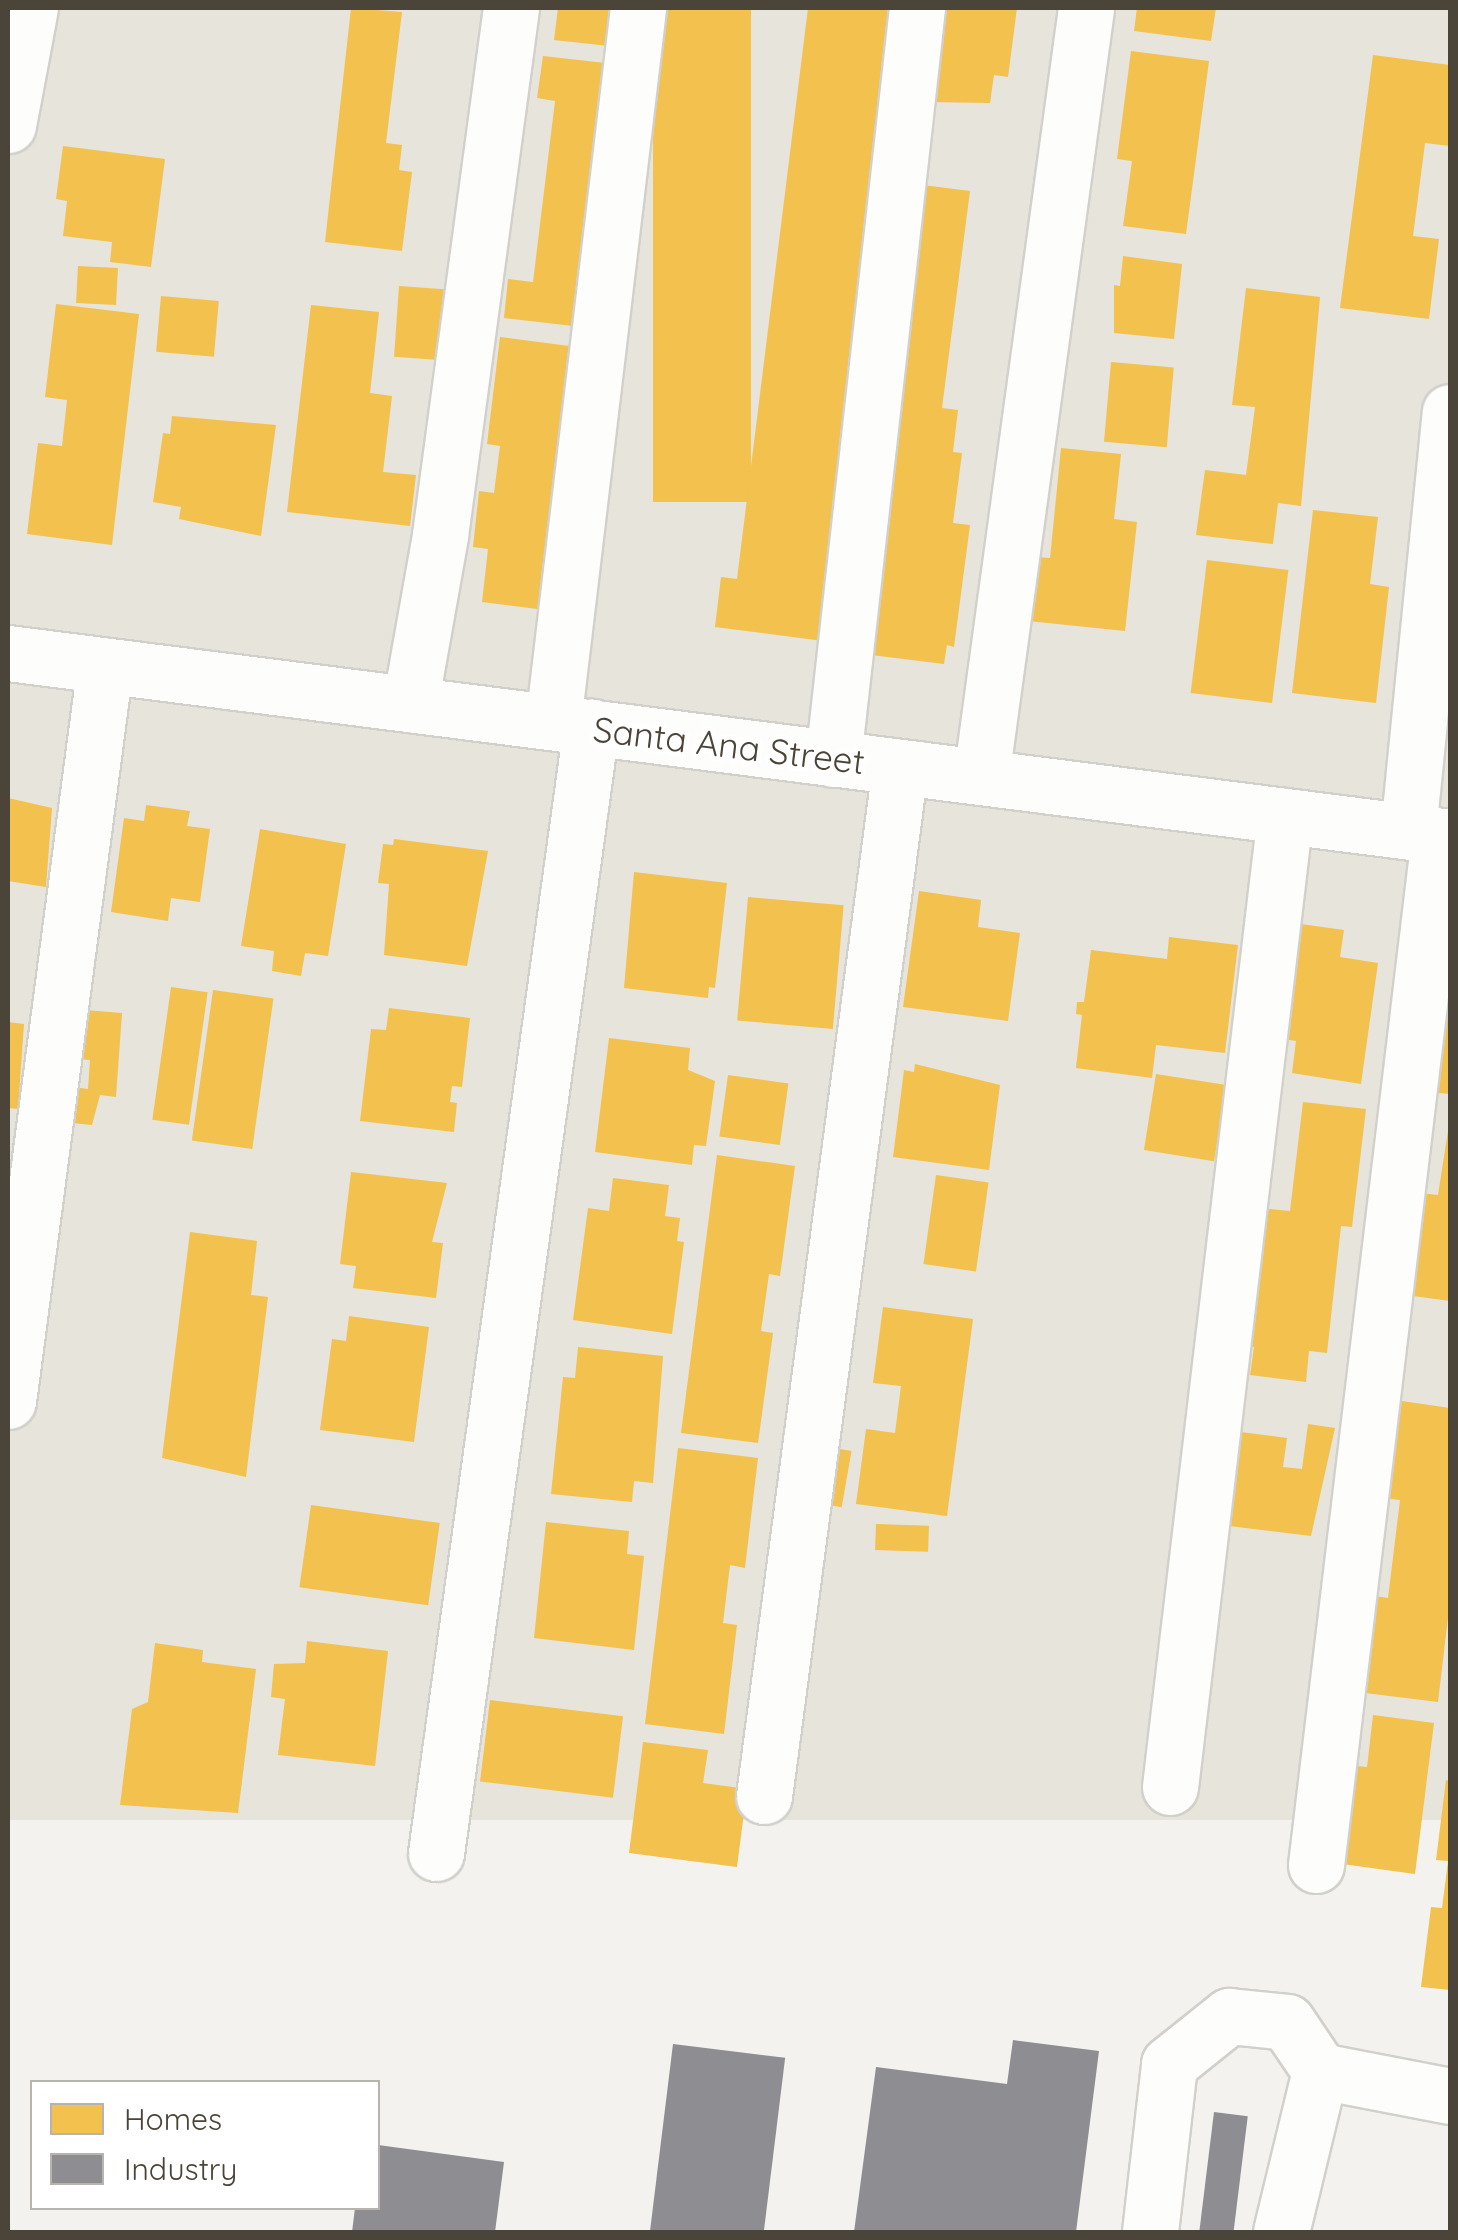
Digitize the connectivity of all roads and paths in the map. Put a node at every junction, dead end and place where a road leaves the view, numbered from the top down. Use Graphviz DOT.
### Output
graph roads {
  1 [pos="30,8"];
  2 [pos="510,8"];
  3 [pos="638,8"];
  4 [pos="917,8"];
  5 [pos="1086,8"];
  6 [pos="8,125"];
  7 [pos="1450,412"];
  8 [pos="8,652"];
  9 [pos="105,666"];
  10 [pos="410,704"];
  11 [pos="572,725"];
  12 [pos="833,758"];
  13 [pos="900,767"];
  14 [pos="981,777"];
  15 [pos="1285,816"];
  16 [pos="1433,835"];
  17 [pos="8,1401"];
  18 [pos="1170,1787"];
  19 [pos="764,1796"];
  20 [pos="436,1853"];
  21 [pos="1316,1865"];
  22 [pos="1320,2071"];
  23 [pos="1450,2096"];
  24 [pos="1150,2232"];
  25 [pos="1281,2232"];
  1 -- 6 [label="street"];
  2 -- 10 [label="street"];
  3 -- 11 [label="street"];
  4 -- 12 [label="street"];
  5 -- 14 [label="street"];
  7 -- 16 [label="street"];
  8 -- 9 [label="street, Santa Ana Street"];
  9 -- 10 [label="street, Santa Ana Street"];
  9 -- 17 [label="street"];
  10 -- 11 [label="street, Santa Ana Street"];
  11 -- 12 [label="street, Santa Ana Street"];
  11 -- 20 [label="street"];
  12 -- 13 [label="street, Santa Ana Street"];
  13 -- 14 [label="street, Santa Ana Street"];
  13 -- 19 [label="street"];
  14 -- 15 [label="street, Santa Ana Street"];
  15 -- 16 [label="street, Santa Ana Street"];
  15 -- 18 [label="street"];
  16 -- 21 [label="street"];
  22 -- 23 [label="street"];
  22 -- 24 [label="street"];
  22 -- 25 [label="street"];
}
